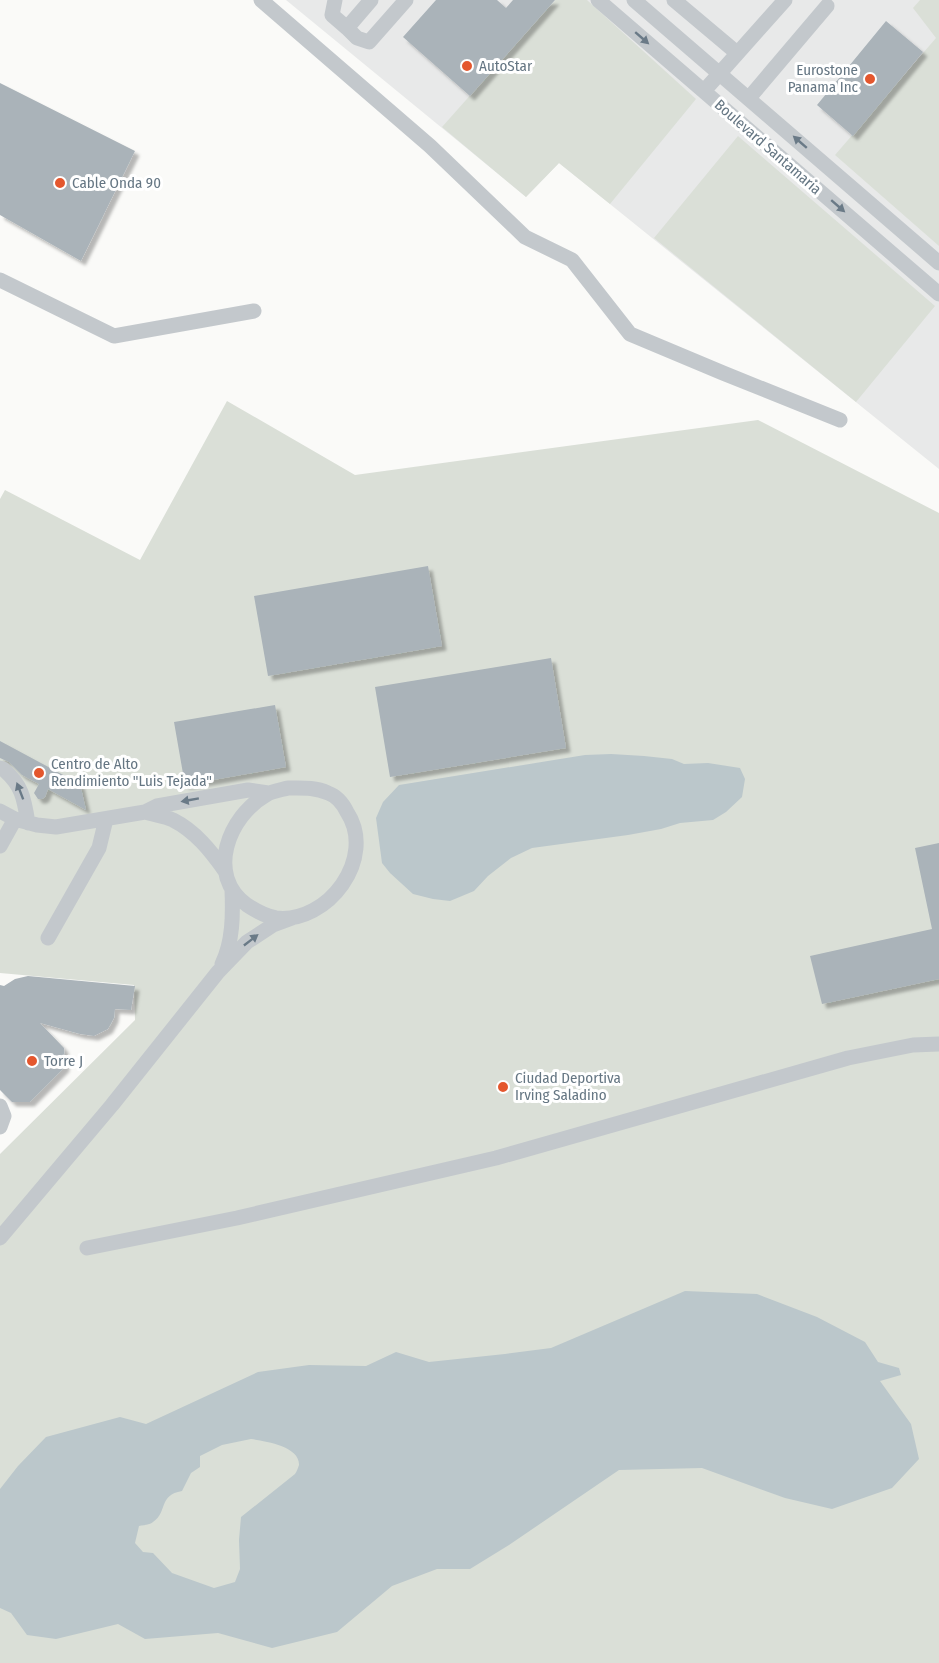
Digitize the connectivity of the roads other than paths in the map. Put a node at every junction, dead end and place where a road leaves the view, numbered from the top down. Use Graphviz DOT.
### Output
graph roads {
  1 [pos="261,0"];
  2 [pos="335,0"];
  3 [pos="371,0"];
  4 [pos="406,0"];
  5 [pos="597,0"];
  6 [pos="634,0"];
  7 [pos="674,0"];
  8 [pos="785,0"];
  9 [pos="827,6"];
  10 [pos="347,28"];
  11 [pos="737,53"];
  12 [pos="720,73"];
  13 [pos="704,91"];
  14 [pos="749,98"];
  15 [pos="939,263"];
  16 [pos="0,280"];
  17 [pos="939,294"];
  18 [pos="254,311"];
  19 [pos="840,420"];
  20 [pos="0,768"];
  21 [pos="268,793"];
  22 [pos="0,811"];
  23 [pos="145,812"];
  24 [pos="106,819"];
  25 [pos="21,821"];
  26 [pos="2,840"];
  27 [pos="225,871"];
  28 [pos="232,890"];
  29 [pos="292,918"];
  30 [pos="48,938"];
  31 [pos="218,972"];
  32 [pos="939,1044"];
  33 [pos="0,1106"];
  34 [pos="0,1127"];
  35 [pos="0,1238"];
  36 [pos="87,1248"];
  1 -- 19 [label="street"];
  2 -- 10 [label="street"];
  3 -- 10 [label="street"];
  4 -- 10 [label="street"];
  5 -- 13 [label="street, Boulevard Santamaria, one-way"];
  6 -- 12 [label="street, Boulevard Santamaria"];
  7 -- 11 [label="street"];
  8 -- 11 [label="street"];
  9 -- 14 [label="street"];
  11 -- 12 [label="street"];
  12 -- 13 [label="street"];
  12 -- 14 [label="street, Boulevard Santamaria"];
  13 -- 17 [label="street, Boulevard Santamaria, one-way"];
  15 -- 14 [label="street, Boulevard Santamaria, one-way"];
  16 -- 18 [label="street"];
  25 -- 20 [label="street, one-way"];
  21 -- 23 [label="street, one-way"];
  21 -- 27 [label="street"];
  21 -- 29 [label="street"];
  22 -- 25 [label="street"];
  23 -- 24 [label="street"];
  23 -- 27 [label="street"];
  24 -- 25 [label="street"];
  24 -- 30 [label="street"];
  25 -- 26 [label="street"];
  27 -- 28 [label="street"];
  28 -- 29 [label="street"];
  28 -- 31 [label="street"];
  31 -- 29 [label="street, one-way"];
  31 -- 35 [label="street"];
  32 -- 36 [label="street"];
  33 -- 34 [label="street"];
}
